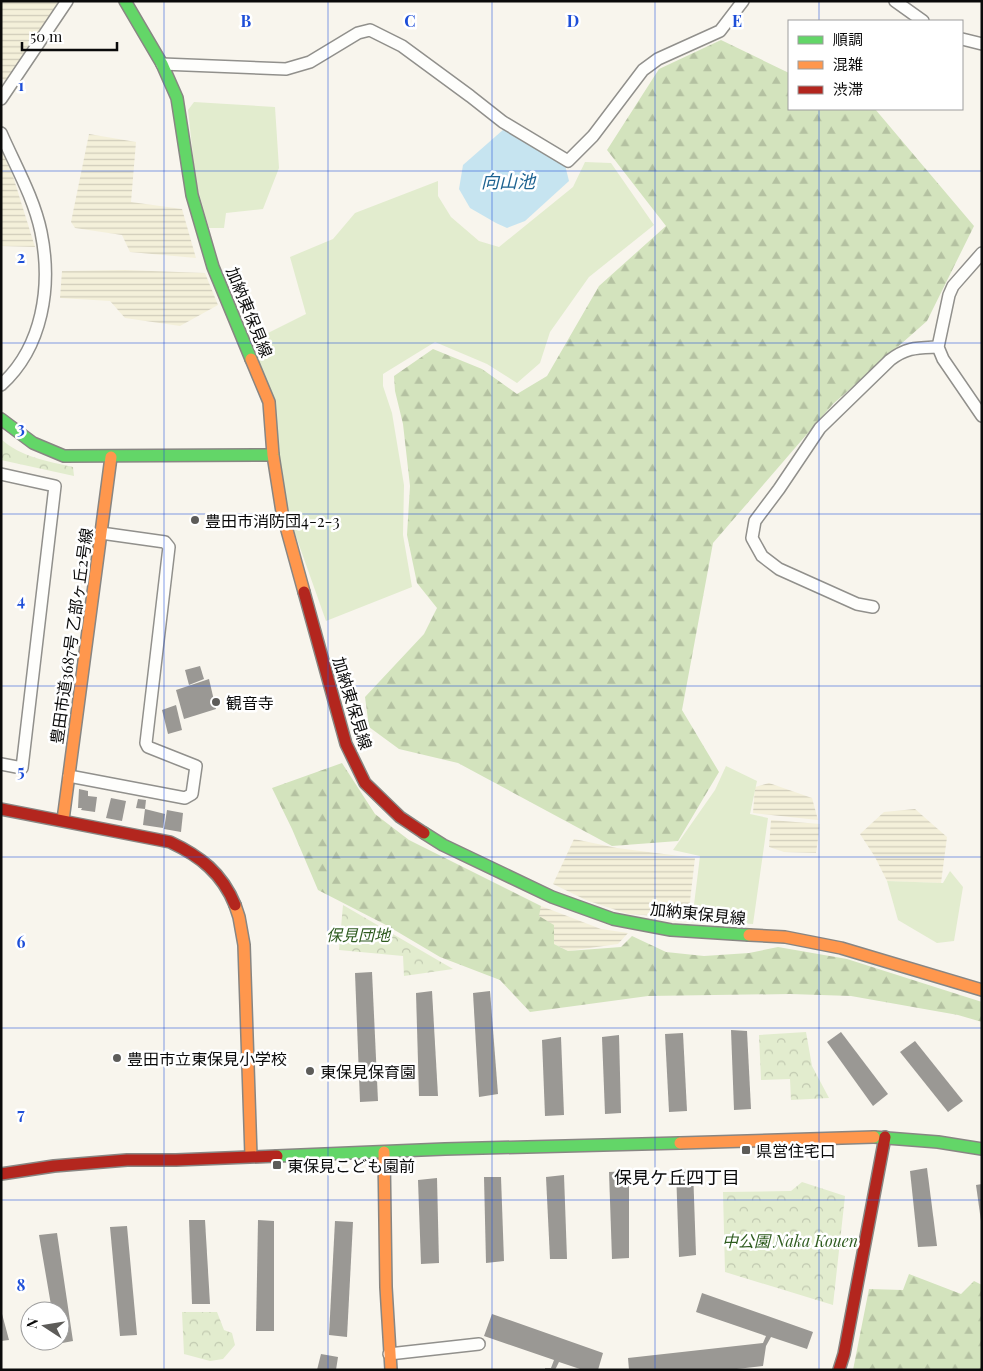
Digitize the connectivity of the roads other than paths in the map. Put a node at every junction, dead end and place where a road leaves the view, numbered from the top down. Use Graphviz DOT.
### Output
graph roads {
  1 [pos="67,1"];
  2 [pos="125,1"];
  3 [pos="743,1"];
  4 [pos="895,1"];
  5 [pos="922,20"];
  6 [pos="963,39"];
  7 [pos="982,44"];
  8 [pos="162,64"];
  9 [pos="1,99"];
  10 [pos="1,133"];
  11 [pos="982,253"];
  12 [pos="938,347"];
  13 [pos="1,385"];
  14 [pos="982,416"];
  15 [pos="1,419"];
  16 [pos="273,456"];
  17 [pos="111,457"];
  18 [pos="2,478"];
  19 [pos="102,533"];
  20 [pos="873,607"];
  21 [pos="1,764"];
  22 [pos="69,776"];
  23 [pos="1,809"];
  24 [pos="63,820"];
  25 [pos="982,990"];
  26 [pos="886,1137"];
  27 [pos="982,1149"];
  28 [pos="384,1152"];
  29 [pos="251,1156"];
  30 [pos="1,1174"];
  31 [pos="479,1344"];
  32 [pos="389,1354"];
  33 [pos="391,1370"];
  34 [pos="839,1370"];
  1 -- 9 [label="street"];
  2 -- 8 [label="street, 加納東保見線"];
  3 -- 8 [label="street"];
  4 -- 5 [label="street"];
  6 -- 7 [label="street"];
  8 -- 16 [label="street, 加納東保見線"];
  10 -- 13 [label="street"];
  11 -- 12 [label="street"];
  12 -- 14 [label="street"];
  12 -- 20 [label="street"];
  15 -- 17 [label="street"];
  16 -- 17 [label="street"];
  16 -- 25 [label="street, 加納東保見線"];
  17 -- 19 [label="street, 豊田市道3687号 乙部ヶ丘2号線"];
  18 -- 21 [label="street"];
  19 -- 22 [label="street, 豊田市道3687号 乙部ヶ丘2号線"];
  19 -- 22 [label="street"];
  22 -- 24 [label="street, 豊田市道3687号 乙部ヶ丘2号線"];
  23 -- 24 [label="street"];
  24 -- 29 [label="street"];
  26 -- 27 [label="street"];
  26 -- 28 [label="street"];
  26 -- 34 [label="street"];
  28 -- 29 [label="street"];
  28 -- 32 [label="street"];
  29 -- 30 [label="street"];
  31 -- 32 [label="street"];
  32 -- 33 [label="street"];
}
